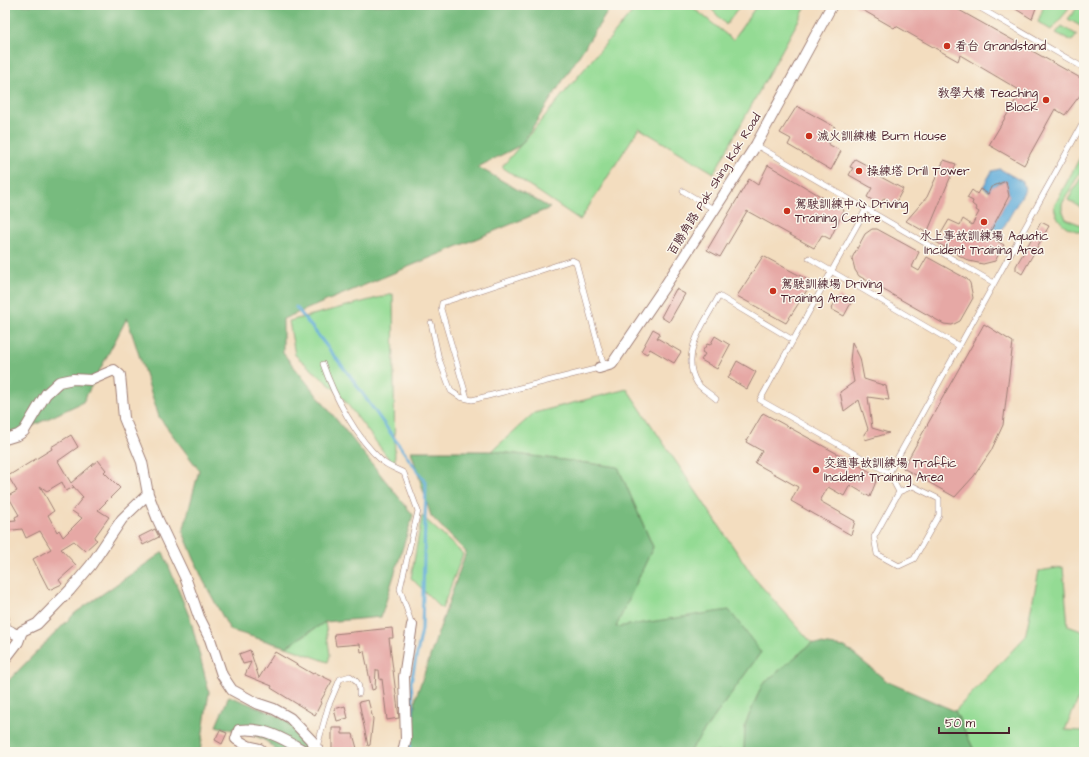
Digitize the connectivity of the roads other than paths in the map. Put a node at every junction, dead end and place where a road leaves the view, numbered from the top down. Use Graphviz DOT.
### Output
graph roads {
  1 [pos="832,5"];
  2 [pos="975,5"];
  3 [pos="1084,68"];
  4 [pos="1084,121"];
  5 [pos="756,145"];
  6 [pos="683,191"];
  7 [pos="866,209"];
  8 [pos="714,210"];
  9 [pos="809,258"];
  10 [pos="831,272"];
  11 [pos="994,283"];
  12 [pos="431,323"];
  13 [pos="793,340"];
  14 [pos="959,346"];
  15 [pos="323,364"];
  16 [pos="601,368"];
  17 [pos="467,398"];
  18 [pos="716,399"];
  19 [pos="5,439"];
  20 [pos="889,473"];
  21 [pos="899,492"];
  22 [pos="148,494"];
  23 [pos="6,610"];
  24 [pos="412,624"];
  25 [pos="5,631"];
  26 [pos="19,635"];
  27 [pos="5,659"];
  28 [pos="359,694"];
  29 [pos="318,750"];
  30 [pos="262,752"];
  31 [pos="306,752"];
  32 [pos="403,752"];
  1 -- 5 [label="street, 百勝角路 Pak Shing Kok Road"];
  2 -- 3 [label="lane"];
  4 -- 11 [label="lane"];
  5 -- 7 [label="lane"];
  5 -- 8 [label="street, 百勝角路 Pak Shing Kok Road"];
  6 -- 8 [label="lane"];
  7 -- 10 [label="lane"];
  7 -- 11 [label="lane"];
  8 -- 16 [label="street, 百勝角路 Pak Shing Kok Road"];
  9 -- 10 [label="lane"];
  10 -- 13 [label="lane"];
  10 -- 14 [label="lane"];
  11 -- 14 [label="lane"];
  12 -- 17 [label="lane"];
  13 -- 18 [label="lane"];
  13 -- 20 [label="lane"];
  14 -- 20 [label="lane"];
  15 -- 24 [label="lane"];
  16 -- 17 [label="lane, 百勝角路 Pak Shing Kok Road"];
  16 -- 17 [label="lane"];
  19 -- 22 [label="street"];
  20 -- 21 [label="lane"];
  21 -- 21 [label="lane"];
  22 -- 26 [label="street"];
  22 -- 29 [label="street"];
  23 -- 26 [label="lane"];
  24 -- 32 [label="street"];
  25 -- 26 [label="street"];
  26 -- 27 [label="street"];
  28 -- 29 [label="lane"];
  30 -- 31 [label="street"];
}
